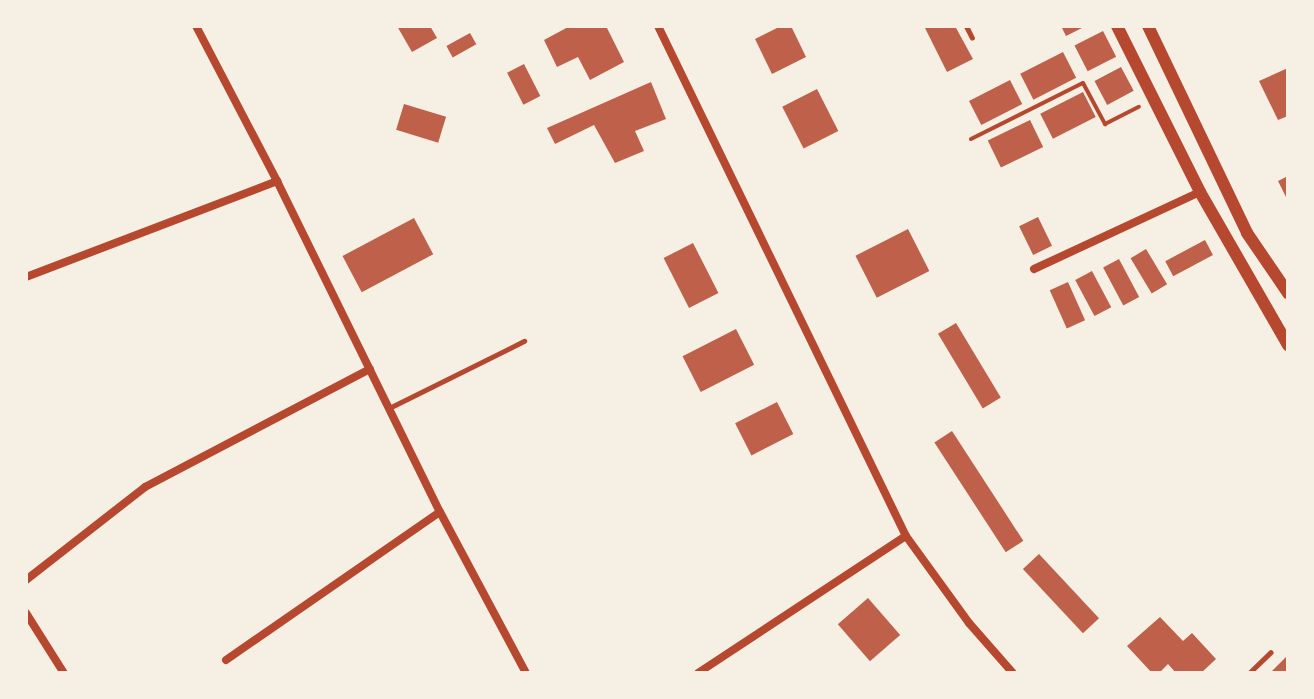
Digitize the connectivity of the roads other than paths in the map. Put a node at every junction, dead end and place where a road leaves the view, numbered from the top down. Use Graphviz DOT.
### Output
graph roads {
  1 [pos="196,26"];
  2 [pos="658,26"];
  3 [pos="966,26"];
  4 [pos="1117,26"];
  5 [pos="1148,26"];
  6 [pos="972,38"];
  7 [pos="277,181"];
  8 [pos="1200,192"];
  9 [pos="1034,269"];
  10 [pos="26,277"];
  11 [pos="1288,293"];
  12 [pos="524,341"];
  13 [pos="1288,345"];
  14 [pos="370,369"];
  15 [pos="389,408"];
  16 [pos="440,512"];
  17 [pos="906,536"];
  18 [pos="26,580"];
  19 [pos="26,613"];
  20 [pos="1271,652"];
  21 [pos="226,660"];
  22 [pos="64,673"];
  23 [pos="526,673"];
  24 [pos="698,673"];
  25 [pos="1013,673"];
  26 [pos="1249,673"];
  1 -- 7 [label="street"];
  2 -- 17 [label="street"];
  3 -- 6 [label="lane"];
  4 -- 8 [label="street"];
  5 -- 11 [label="street"];
  7 -- 10 [label="street"];
  7 -- 14 [label="street"];
  8 -- 9 [label="street"];
  8 -- 13 [label="street"];
  12 -- 15 [label="lane"];
  14 -- 15 [label="street"];
  14 -- 18 [label="street"];
  15 -- 16 [label="street"];
  16 -- 21 [label="street"];
  16 -- 23 [label="street"];
  17 -- 24 [label="street"];
  17 -- 25 [label="street"];
  19 -- 22 [label="street"];
  20 -- 26 [label="lane"];
}
